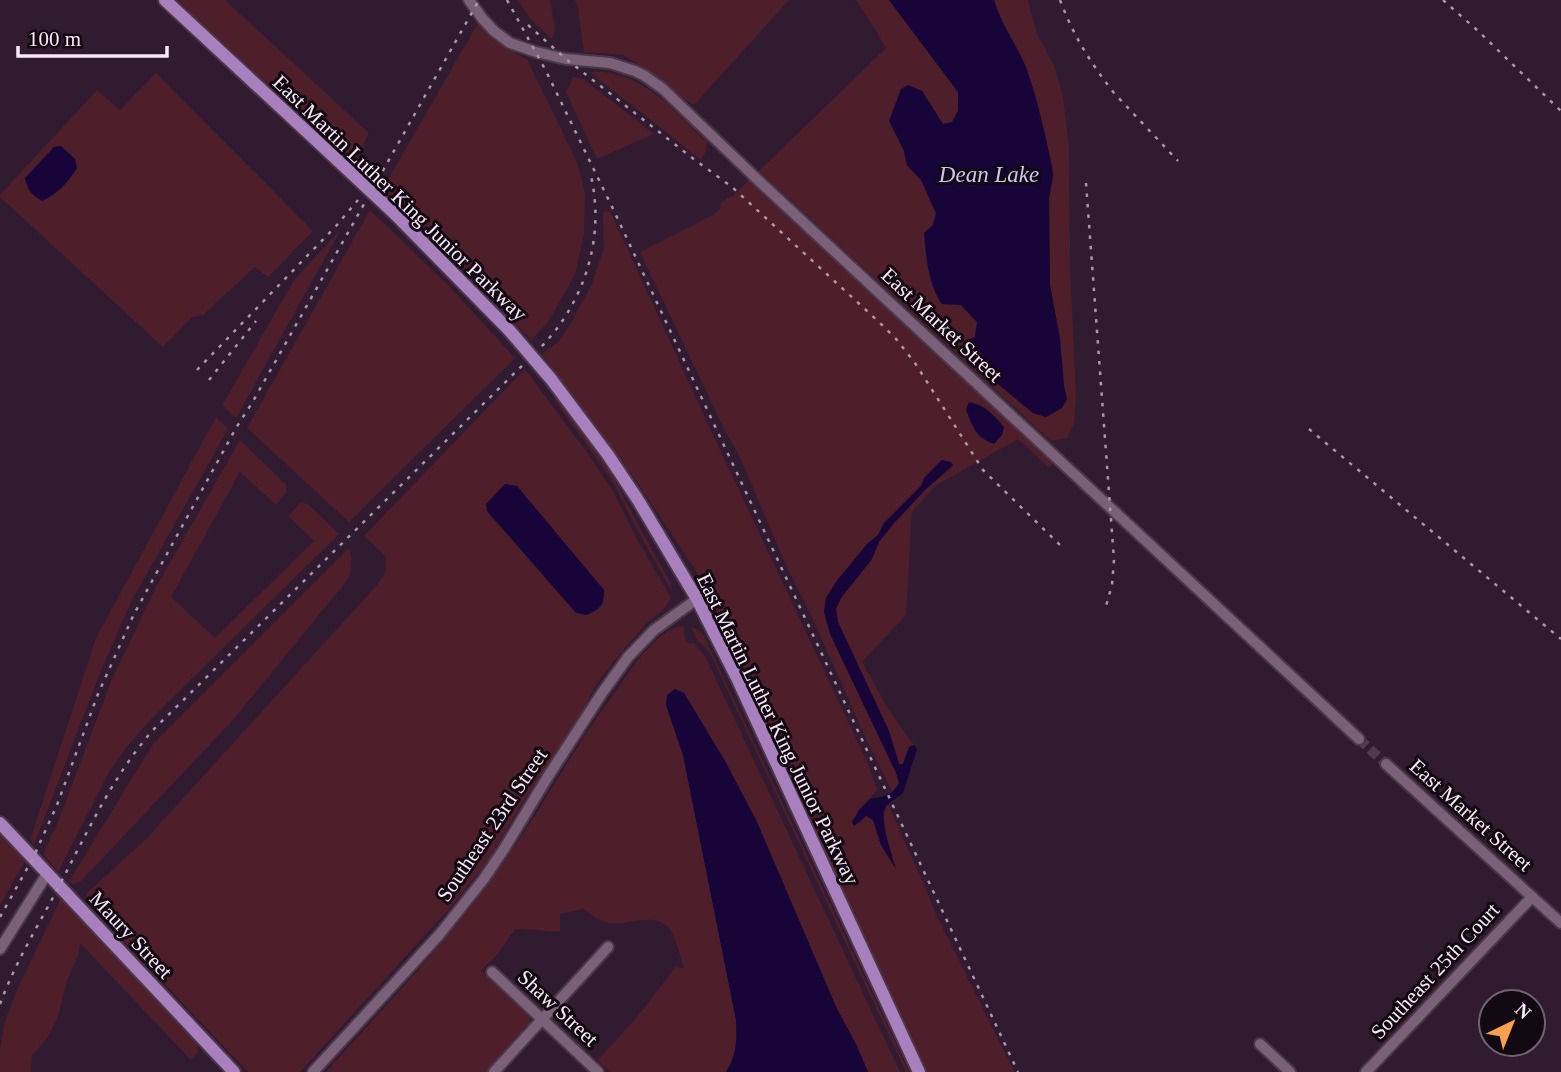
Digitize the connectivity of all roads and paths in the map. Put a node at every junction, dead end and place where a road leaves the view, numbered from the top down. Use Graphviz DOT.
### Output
graph roads {
  1 [pos="165,0"];
  2 [pos="469,0"];
  3 [pos="697,599"];
  4 [pos="1359,739"];
  5 [pos="1386,764"];
  6 [pos="0,823"];
  7 [pos="47,874"];
  8 [pos="1532,897"];
  9 [pos="1561,923"];
  10 [pos="608,947"];
  11 [pos="0,949"];
  12 [pos="492,972"];
  13 [pos="542,1020"];
  14 [pos="1260,1044"];
  15 [pos="234,1072"];
  16 [pos="313,1072"];
  17 [pos="494,1072"];
  18 [pos="598,1072"];
  19 [pos="919,1072"];
  20 [pos="1290,1072"];
  21 [pos="1366,1072"];
  1 -- 3 [label="main road, East Martin Luther King Junior Parkway, bridge"];
  2 -- 4 [label="street, East Market Street"];
  3 -- 16 [label="street, Southeast 23rd Street"];
  3 -- 19 [label="main road, East Martin Luther King Junior Parkway"];
  5 -- 8 [label="street, East Market Street"];
  6 -- 7 [label="main road, Maury Street"];
  7 -- 11 [label="street"];
  7 -- 15 [label="main road, Maury Street"];
  8 -- 9 [label="street, East Market Street"];
  8 -- 21 [label="street, Southeast 25th Court"];
  10 -- 13 [label="street"];
  12 -- 13 [label="street, Shaw Street"];
  13 -- 17 [label="street"];
  13 -- 18 [label="street, Shaw Street"];
  14 -- 20 [label="street"];
}
